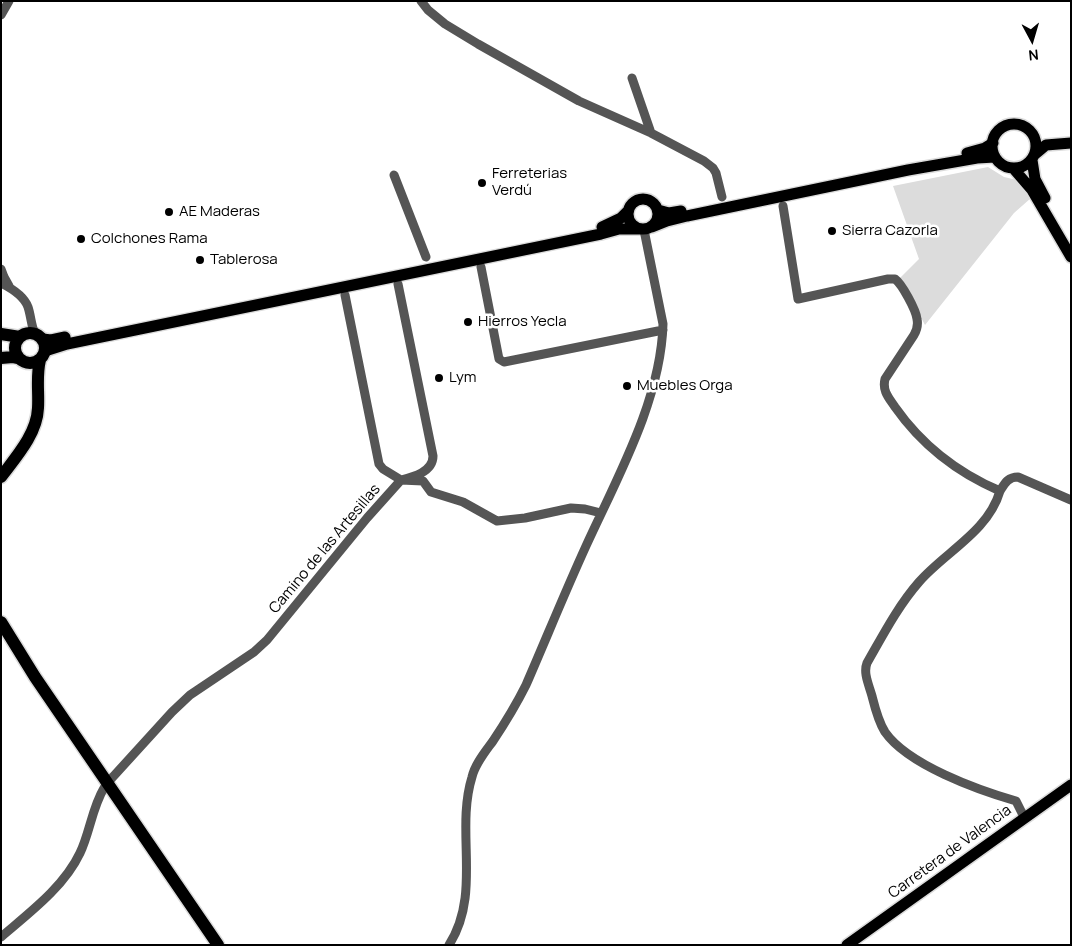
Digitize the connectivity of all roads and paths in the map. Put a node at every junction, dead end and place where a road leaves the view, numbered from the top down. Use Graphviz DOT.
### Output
graph roads {
  1 [pos="8,1"];
  2 [pos="421,1"];
  3 [pos="1,15"];
  4 [pos="632,78"];
  5 [pos="651,134"];
  6 [pos="1034,136"];
  7 [pos="1071,136"];
  8 [pos="1071,143"];
  9 [pos="992,144"];
  10 [pos="995,157"];
  11 [pos="1033,157"];
  12 [pos="1013,168"];
  13 [pos="394,175"];
  14 [pos="722,197"];
  15 [pos="782,206"];
  16 [pos="658,210"];
  17 [pos="628,211"];
  18 [pos="645,228"];
  19 [pos="1071,242"];
  20 [pos="426,257"];
  21 [pos="1071,257"];
  22 [pos="481,267"];
  23 [pos="1,269"];
  24 [pos="1,283"];
  25 [pos="398,284"];
  26 [pos="11,288"];
  27 [pos="346,295"];
  28 [pos="663,330"];
  29 [pos="1,334"];
  30 [pos="32,343"];
  31 [pos="1,350"];
  32 [pos="1,358"];
  33 [pos="18,358"];
  34 [pos="1,477"];
  35 [pos="401,480"];
  36 [pos="1000,491"];
  37 [pos="1071,500"];
  38 [pos="601,513"];
  39 [pos="1,622"];
  40 [pos="111,779"];
  41 [pos="1071,785"];
  42 [pos="104,788"];
  43 [pos="1024,817"];
  44 [pos="1,938"];
  45 [pos="218,945"];
  46 [pos="449,945"];
  47 [pos="847,945"];
  1 -- 3 [label="street"];
  2 -- 5 [label="street"];
  4 -- 5 [label="street"];
  5 -- 14 [label="street"];
  6 -- 7 [label="main road"];
  6 -- 9 [label="main road"];
  6 -- 11 [label="main road"];
  8 -- 11 [label="main road"];
  9 -- 10 [label="main road"];
  9 -- 16 [label="main road"];
  10 -- 12 [label="main road"];
  10 -- 18 [label="main road"];
  11 -- 12 [label="main road"];
  11 -- 19 [label="main road"];
  12 -- 21 [label="main road"];
  13 -- 20 [label="street"];
  15 -- 36 [label="street"];
  16 -- 17 [label="main road"];
  16 -- 18 [label="main road"];
  17 -- 18 [label="main road"];
  17 -- 30 [label="main road"];
  18 -- 28 [label="street"];
  18 -- 30 [label="main road"];
  22 -- 28 [label="street"];
  23 -- 26 [label="street"];
  24 -- 26 [label="street"];
  25 -- 35 [label="street"];
  26 -- 30 [label="street"];
  27 -- 35 [label="street"];
  28 -- 38 [label="street"];
  29 -- 30 [label="highway"];
  30 -- 31 [label="highway"];
  30 -- 33 [label="highway"];
  30 -- 33 [label="highway"];
  30 -- 34 [label="highway"];
  32 -- 33 [label="highway"];
  35 -- 38 [label="street, Camino de las Artesillas"];
  35 -- 40 [label="street, Camino de las Artesillas"];
  36 -- 37 [label="street"];
  36 -- 43 [label="street"];
  38 -- 46 [label="street"];
  39 -- 45 [label="highway"];
  41 -- 43 [label="main road, Carretera de Valencia"];
  42 -- 44 [label="street"];
  43 -- 47 [label="main road, Carretera de Valencia"];
}
